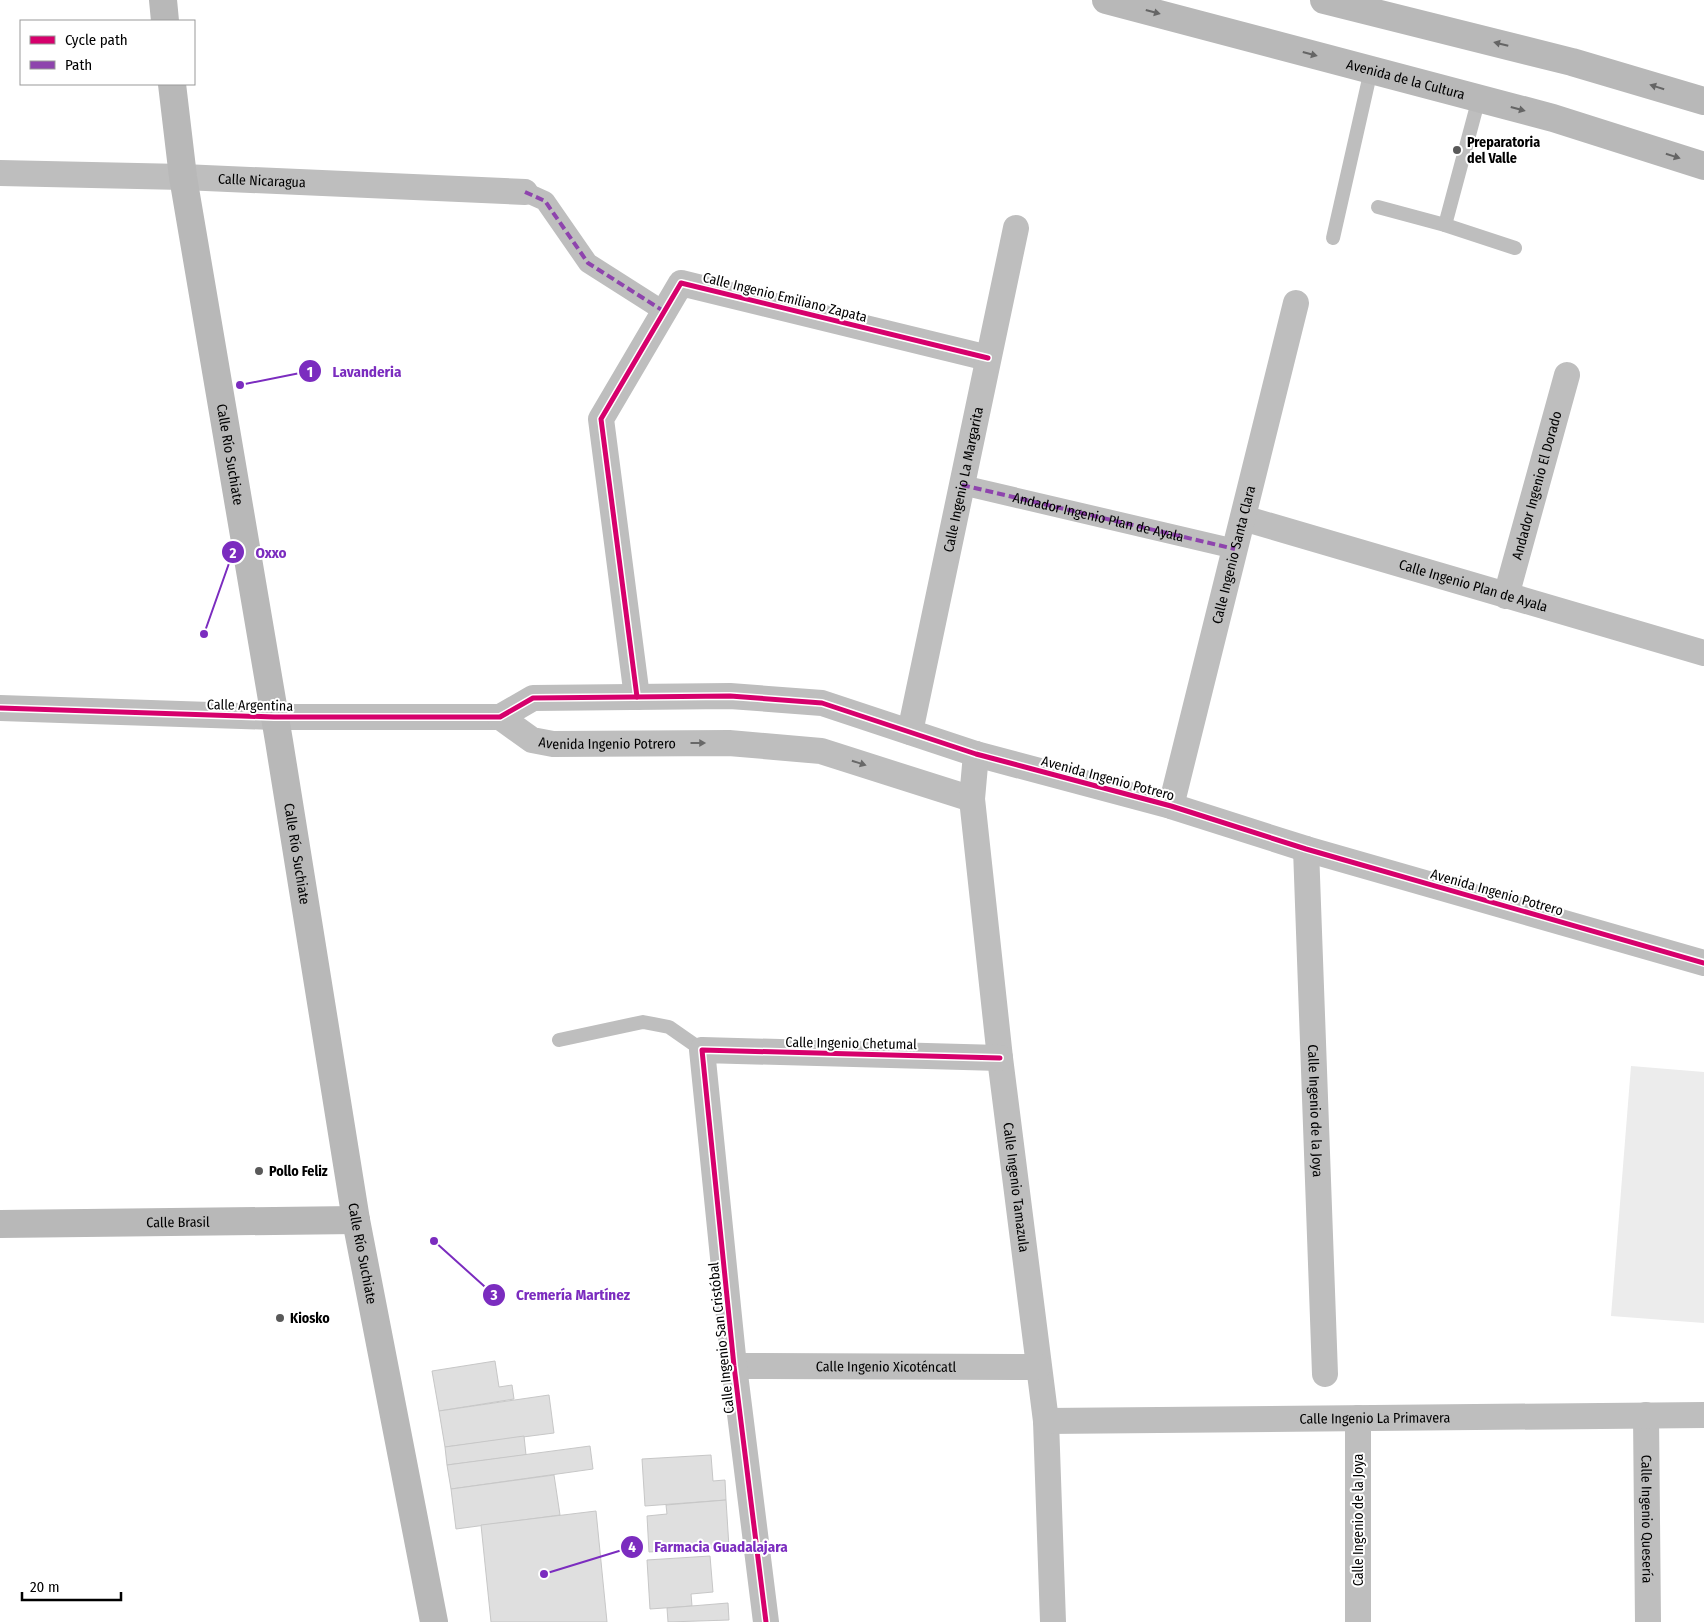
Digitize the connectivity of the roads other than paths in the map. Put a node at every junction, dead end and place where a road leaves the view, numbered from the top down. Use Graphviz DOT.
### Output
graph roads {
  1 [pos="163,0"];
  2 [pos="1106,0"];
  3 [pos="1324,0"];
  4 [pos="165,20"];
  5 [pos="1371,70"];
  6 [pos="172,85"];
  7 [pos="1479,98"];
  8 [pos="1704,101"];
  9 [pos="1704,166"];
  10 [pos="0,173"];
  11 [pos="183,177"];
  12 [pos="525,192"];
  13 [pos="1378,207"];
  14 [pos="1445,225"];
  15 [pos="1016,228"];
  16 [pos="1333,238"];
  17 [pos="1515,248"];
  18 [pos="1296,303"];
  19 [pos="665,312"];
  20 [pos="988,358"];
  21 [pos="1567,375"];
  22 [pos="962,485"];
  23 [pos="1243,518"];
  24 [pos="1235,549"];
  25 [pos="1506,596"];
  26 [pos="1704,653"];
  27 [pos="637,697"];
  28 [pos="0,708"];
  29 [pos="274,717"];
  30 [pos="500,717"];
  31 [pos="910,732"];
  32 [pos="976,754"];
  33 [pos="972,799"];
  34 [pos="1171,806"];
  35 [pos="1306,849"];
  36 [pos="1704,963"];
  37 [pos="559,1040"];
  38 [pos="702,1050"];
  39 [pos="1000,1058"];
  40 [pos="356,1220"];
  41 [pos="0,1224"];
  42 [pos="734,1366"];
  43 [pos="1038,1366"];
  44 [pos="1325,1374"];
  45 [pos="1646,1415"];
  46 [pos="1704,1415"];
  47 [pos="1358,1418"];
  48 [pos="1046,1421"];
  49 [pos="434,1622"];
  50 [pos="766,1622"];
  51 [pos="1053,1622"];
  52 [pos="1358,1622"];
  53 [pos="1648,1622"];
  1 -- 4 [label="main road"];
  2 -- 5 [label="main road, Avenida de la Cultura, one-way"];
  8 -- 3 [label="main road, one-way"];
  5 -- 7 [label="main road, Avenida de la Cultura"];
  5 -- 16 [label="lane"];
  6 -- 11 [label="main road, Calle Río Suchiate"];
  7 -- 9 [label="main road, Avenida de la Cultura, one-way"];
  7 -- 14 [label="lane"];
  10 -- 11 [label="street, Calle Nicaragua"];
  11 -- 12 [label="street, Calle Nicaragua"];
  11 -- 29 [label="main road, Calle Río Suchiate"];
  12 -- 19 [label="street"];
  13 -- 14 [label="lane"];
  14 -- 17 [label="lane"];
  15 -- 20 [label="street, Calle Ingenio La Margarita"];
  18 -- 23 [label="street, Calle Ingenio Santa Clara"];
  19 -- 20 [label="street, Calle Ingenio Emiliano Zapata"];
  19 -- 27 [label="street, Calle Ingenio Emiliano Zapata"];
  20 -- 22 [label="street, Calle Ingenio La Margarita"];
  21 -- 25 [label="street, Andador Ingenio El Dorado"];
  22 -- 24 [label="street, Andador Ingenio Plan de Ayala"];
  22 -- 31 [label="street, Calle Ingenio La Margarita"];
  23 -- 24 [label="street, Calle Ingenio Santa Clara"];
  23 -- 25 [label="street, Calle Ingenio Plan de Ayala"];
  24 -- 34 [label="street, Calle Ingenio Santa Clara"];
  25 -- 26 [label="street, Calle Ingenio Plan de Ayala"];
  27 -- 30 [label="street, Avenida Ingenio Potrero"];
  27 -- 31 [label="street, Avenida Ingenio Potrero"];
  28 -- 29 [label="street, Calle Argentina"];
  29 -- 30 [label="street, Calle Argentina"];
  29 -- 40 [label="main road, Calle Río Suchiate"];
  30 -- 33 [label="street, Avenida Ingenio Potrero, one-way"];
  31 -- 32 [label="street, Avenida Ingenio Potrero"];
  32 -- 33 [label="street, Calle Ingenio Tamazula"];
  32 -- 34 [label="street, Avenida Ingenio Potrero"];
  33 -- 39 [label="street, Calle Ingenio Tamazula"];
  34 -- 35 [label="street, Avenida Ingenio Potrero"];
  35 -- 36 [label="street, Avenida Ingenio Potrero"];
  35 -- 44 [label="street, Calle Ingenio de la Joya"];
  37 -- 38 [label="lane"];
  38 -- 39 [label="street, Calle Ingenio Chetumal"];
  38 -- 42 [label="street, Calle Ingenio San Cristóbal"];
  39 -- 43 [label="street, Calle Ingenio Tamazula"];
  40 -- 41 [label="main road, Calle Brasil"];
  40 -- 49 [label="main road, Calle Río Suchiate"];
  42 -- 43 [label="street, Calle Ingenio Xicoténcatl"];
  42 -- 50 [label="street, Calle Ingenio San Cristóbal"];
  43 -- 48 [label="street, Calle Ingenio Tamazula"];
  45 -- 46 [label="street, Calle Ingenio La Primavera"];
  45 -- 47 [label="street, Calle Ingenio La Primavera"];
  45 -- 53 [label="street, Calle Ingenio Quesería"];
  47 -- 48 [label="street, Calle Ingenio La Primavera"];
  47 -- 52 [label="street, Calle Ingenio de la Joya"];
  48 -- 51 [label="street, Calle Ingenio Tamazula"];
}
